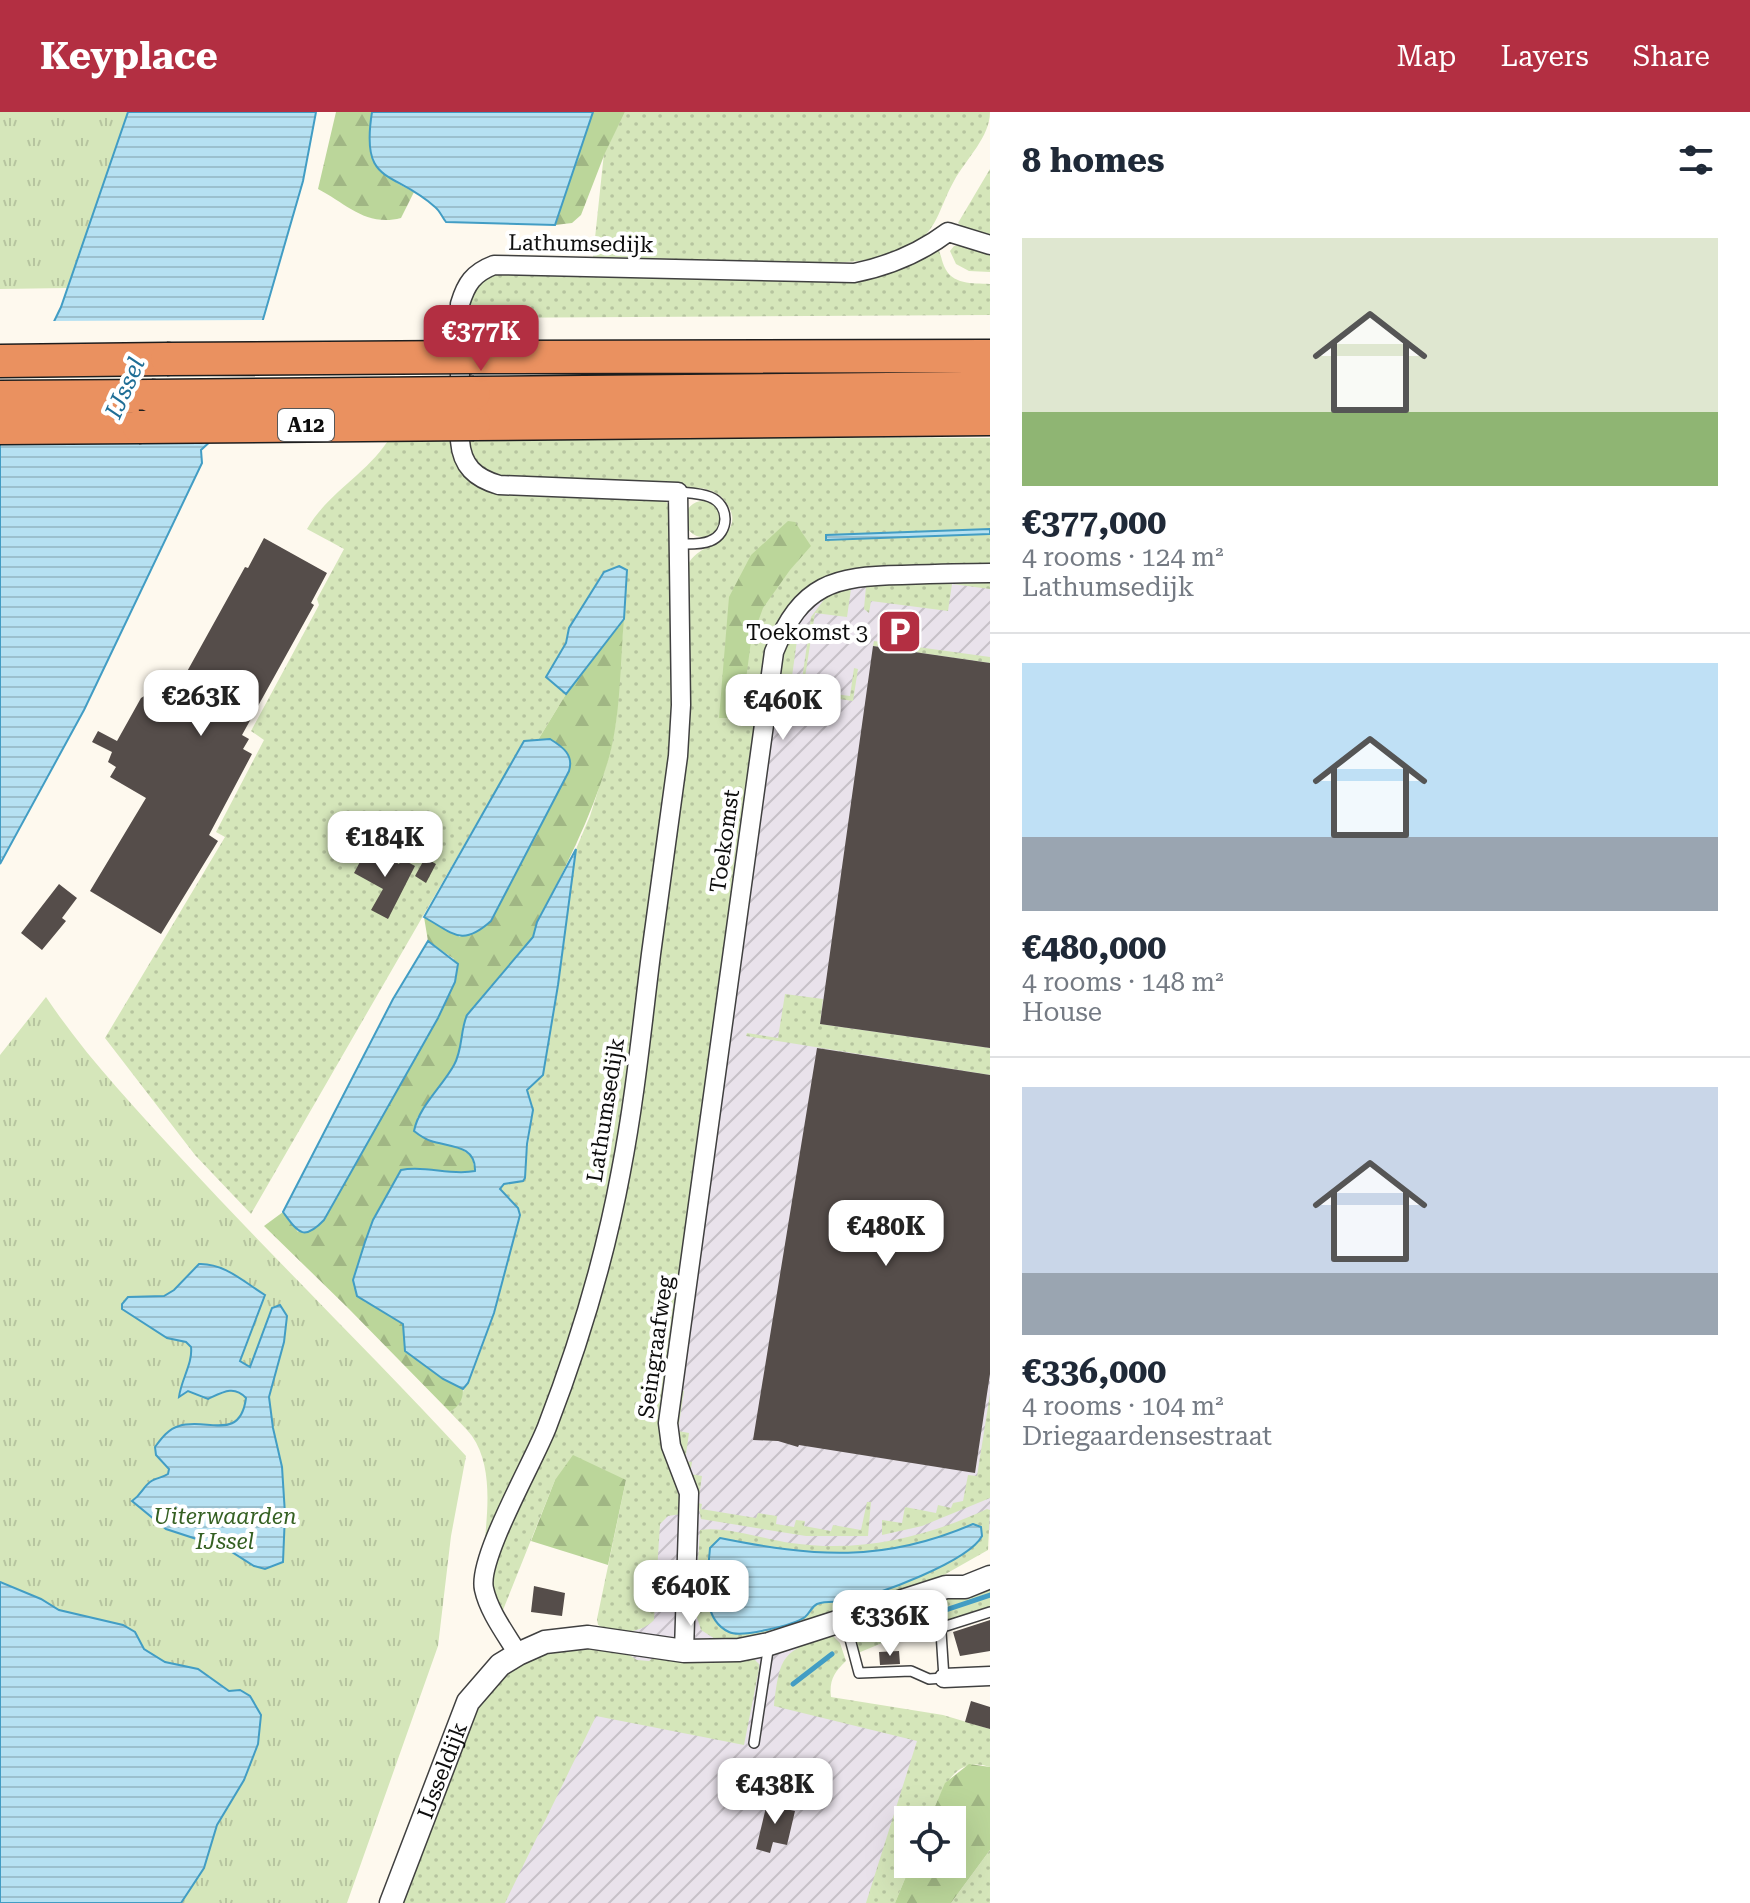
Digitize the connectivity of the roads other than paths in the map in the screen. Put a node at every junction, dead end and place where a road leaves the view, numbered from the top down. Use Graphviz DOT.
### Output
graph roads {
  1 [pos="990,245"];
  2 [pos="990,356"];
  3 [pos="0,361"];
  4 [pos="990,388"];
  5 [pos="0,397"];
  6 [pos="474,408"];
  7 [pos="990,419"];
  8 [pos="0,428"];
  9 [pos="678,492"];
  10 [pos="678,544"];
  11 [pos="990,573"];
  12 [pos="721,1048"];
  13 [pos="990,1562"];
  14 [pos="990,1577"];
  15 [pos="946,1587"];
  16 [pos="990,1612"];
  17 [pos="845,1620"];
  18 [pos="769,1644"];
  19 [pos="684,1651"];
  20 [pos="518,1654"];
  21 [pos="990,1676"];
  22 [pos="944,1678"];
  23 [pos="754,1743"];
  24 [pos="391,1903"];
  1 -- 9 [label="street, Lathumsedijk"];
  2 -- 3 [label="highway, bridge"];
  4 -- 6 [label="highway, A12"];
  5 -- 6 [label="highway, A12, bridge"];
  6 -- 7 [label="highway, A12"];
  6 -- 8 [label="highway, A12, bridge"];
  9 -- 10 [label="street, Lathumsedijk"];
  9 -- 10 [label="lane, Lathumsedijk"];
  10 -- 20 [label="street, Lathumsedijk"];
  11 -- 12 [label="street, Toekomst"];
  12 -- 19 [label="street, Seingraafweg"];
  13 -- 15 [label="street"];
  14 -- 15 [label="street"];
  15 -- 17 [label="street"];
  16 -- 22 [label="lane"];
  17 -- 18 [label="street"];
  17 -- 22 [label="lane"];
  18 -- 19 [label="street"];
  18 -- 23 [label="lane"];
  19 -- 20 [label="street"];
  20 -- 24 [label="street, IJsseldijk"];
  21 -- 22 [label="street"];
}
